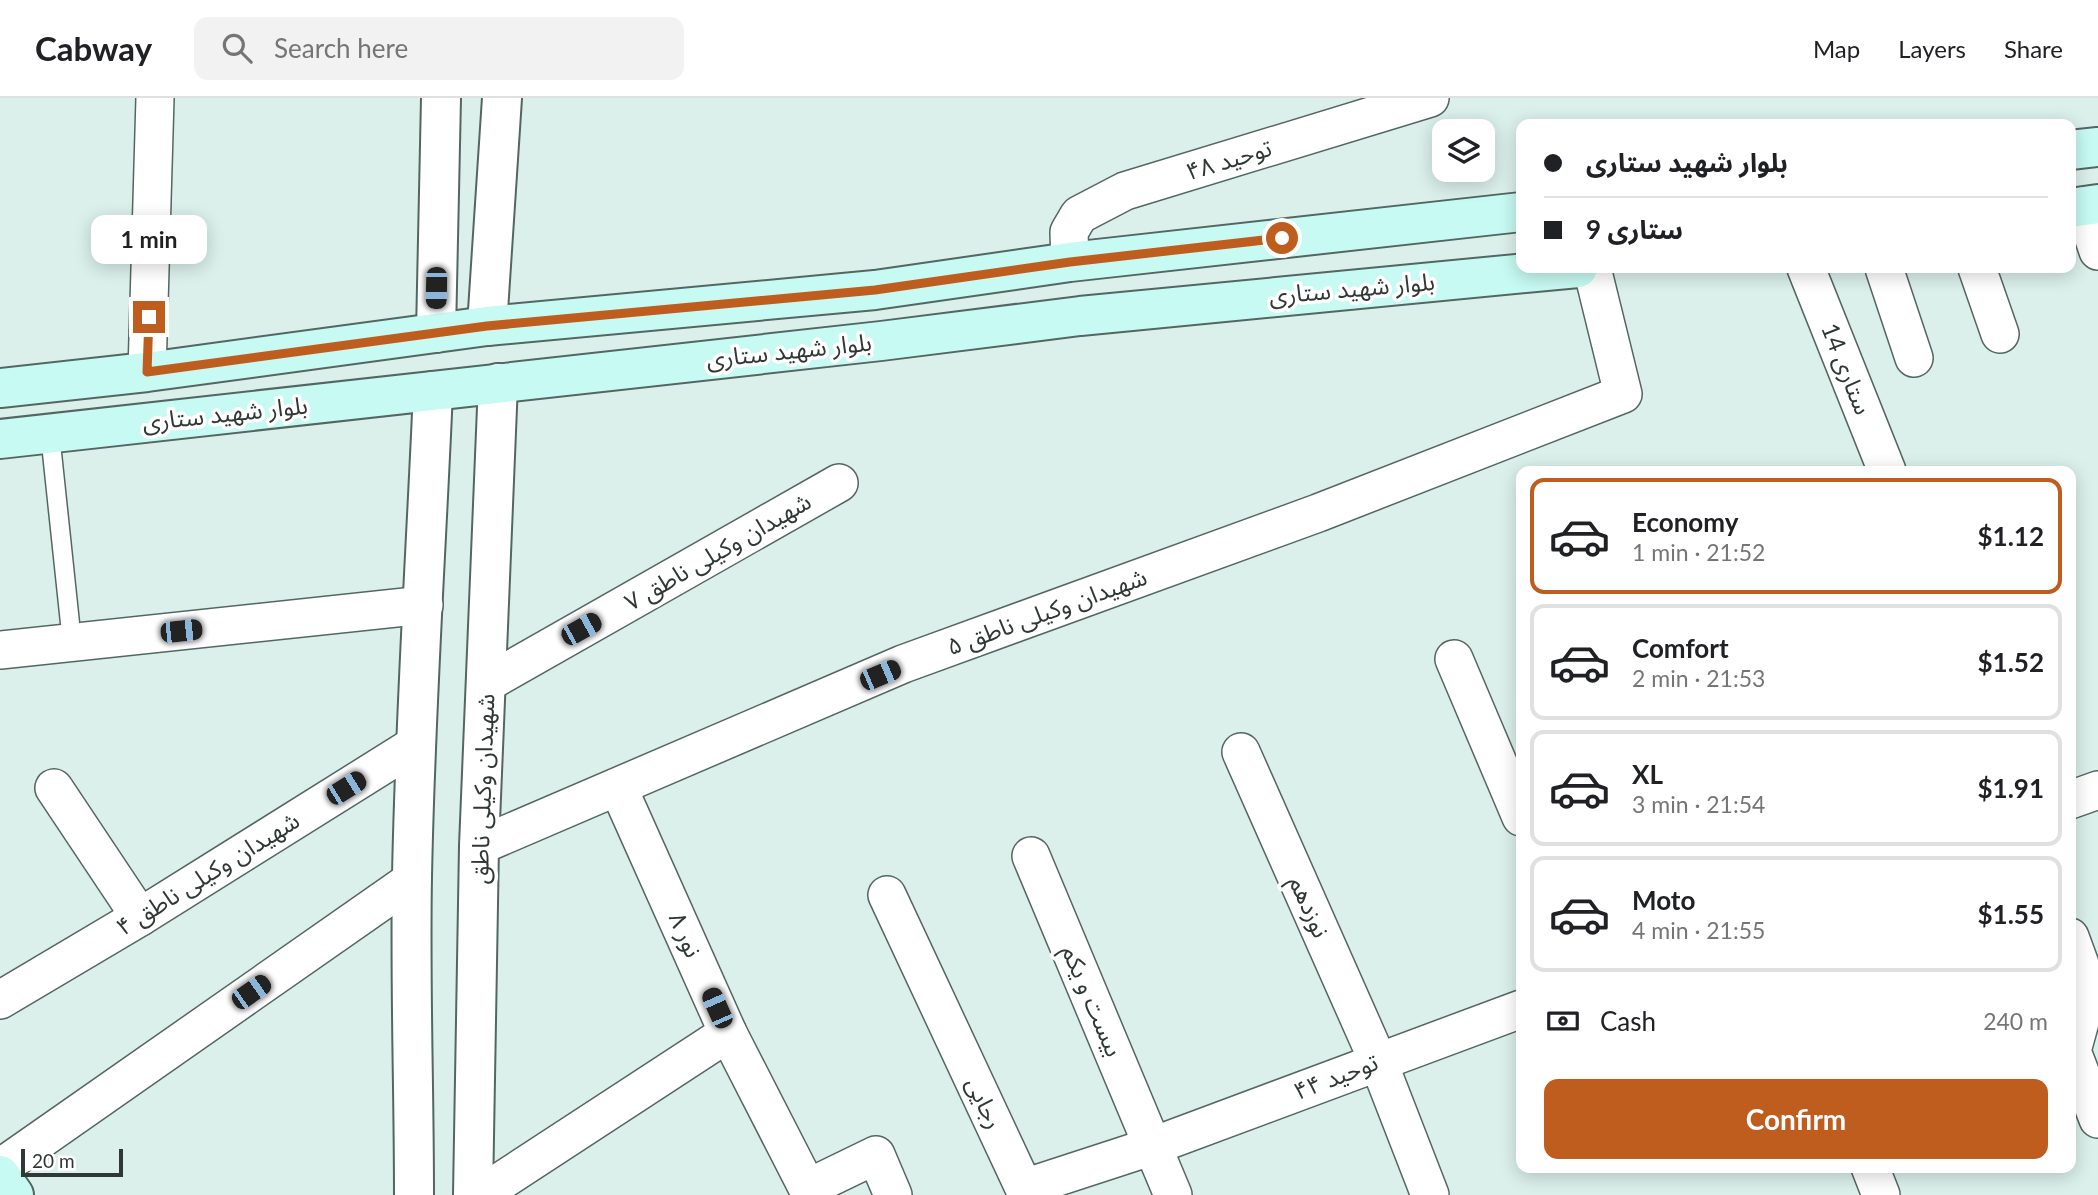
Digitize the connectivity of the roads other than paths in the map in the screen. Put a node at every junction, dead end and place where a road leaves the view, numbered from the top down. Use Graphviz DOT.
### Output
graph roads {
  1 [pos="155,98"];
  2 [pos="441,98"];
  3 [pos="502,98"];
  4 [pos="1430,98"];
  5 [pos="2098,146"];
  6 [pos="2076,149"];
  7 [pos="2084,206"];
  8 [pos="1516,213"];
  9 [pos="438,219"];
  10 [pos="492,228"];
  11 [pos="2098,251"];
  12 [pos="1070,262"];
  13 [pos="1526,273"];
  14 [pos="1593,273"];
  15 [pos="1808,273"];
  16 [pos="1886,273"];
  17 [pos="1978,273"];
  18 [pos="1080,316"];
  19 [pos="487,326"];
  20 [pos="436,333"];
  21 [pos="2000,334"];
  22 [pos="1914,358"];
  23 [pos="147,372"];
  24 [pos="498,383"];
  25 [pos="0,388"];
  26 [pos="433,391"];
  27 [pos="50,434"];
  28 [pos="0,439"];
  29 [pos="1885,466"];
  30 [pos="839,483"];
  31 [pos="424,605"];
  32 [pos="72,642"];
  33 [pos="0,650"];
  34 [pos="1454,659"];
  35 [pos="487,683"];
  36 [pos="415,745"];
  37 [pos="1241,752"];
  38 [pos="618,787"];
  39 [pos="54,789"];
  40 [pos="2098,790"];
  41 [pos="2076,798"];
  42 [pos="1516,805"];
  43 [pos="479,846"];
  44 [pos="1031,856"];
  45 [pos="412,880"];
  46 [pos="887,895"];
  47 [pos="140,917"];
  48 [pos="2076,953"];
  49 [pos="0,1000"];
  50 [pos="1516,1011"];
  51 [pos="728,1033"];
  52 [pos="2076,1037"];
  53 [pos="1378,1061"];
  54 [pos="2076,1061"];
  55 [pos="2098,1119"];
  56 [pos="1153,1146"];
  57 [pos="0,1168"];
  58 [pos="1872,1173"];
  59 [pos="0,1175"];
  60 [pos="809,1192"];
  61 [pos="14,1195"];
  62 [pos="414,1195"];
  63 [pos="473,1195"];
  64 [pos="480,1195"];
  65 [pos="893,1195"];
  66 [pos="1172,1195"];
  67 [pos="1430,1195"];
  68 [pos="1881,1195"];
  1 -- 23 [label="street"];
  2 -- 9 [label="street"];
  3 -- 10 [label="street"];
  4 -- 12 [label="street, توحید ۴۸"];
  5 -- 6 [label="main road"];
  7 -- 11 [label="street"];
  8 -- 12 [label="main road, بلوار شهید ستاری"];
  9 -- 10 [label="street"];
  9 -- 20 [label="street"];
  10 -- 19 [label="street"];
  12 -- 18 [label="main road"];
  12 -- 19 [label="main road, بلوار شهید ستاری"];
  13 -- 18 [label="main road, بلوار شهید ستاری"];
  14 -- 38 [label="street, شهیدان وکیلی ناطق ۵"];
  15 -- 29 [label="street, ستاری 14"];
  16 -- 22 [label="street"];
  17 -- 21 [label="street"];
  18 -- 24 [label="main road, بلوار شهید ستاری"];
  19 -- 20 [label="main road, بلوار شهید ستاری"];
  20 -- 23 [label="main road, بلوار شهید ستاری"];
  23 -- 25 [label="main road, بلوار شهید ستاری"];
  24 -- 26 [label="main road, بلوار شهید ستاری"];
  24 -- 35 [label="street, شهیدان وکیلی ناطق"];
  26 -- 27 [label="main road, بلوار شهید ستاری"];
  26 -- 31 [label="street"];
  27 -- 28 [label="main road, بلوار شهید ستاری"];
  27 -- 32 [label="lane"];
  30 -- 35 [label="street, شهیدان وکیلی ناطق ۷"];
  31 -- 32 [label="street"];
  31 -- 36 [label="street"];
  32 -- 33 [label="street"];
  34 -- 42 [label="street"];
  35 -- 43 [label="street, شهیدان وکیلی ناطق"];
  36 -- 45 [label="street"];
  36 -- 47 [label="street, شهیدان وکیلی ناطق ۴"];
  37 -- 53 [label="street, نوزدهم"];
  38 -- 43 [label="street, شهیدان وکیلی ناطق ۵"];
  38 -- 51 [label="street, نور ۸"];
  39 -- 47 [label="street"];
  40 -- 41 [label="street"];
  43 -- 63 [label="street, شهیدان وکیلی ناطق"];
  44 -- 56 [label="street, بیست و یکم"];
  45 -- 57 [label="street"];
  45 -- 62 [label="street"];
  46 -- 56 [label="street, رجایی"];
  47 -- 49 [label="street, شهیدان وکیلی ناطق ۴"];
  48 -- 52 [label="street"];
  50 -- 53 [label="street, توحید ۴۴"];
  51 -- 60 [label="street, نور ۸"];
  51 -- 64 [label="street"];
  53 -- 56 [label="street, توحید ۴۴"];
  53 -- 67 [label="street, نوزدهم"];
  54 -- 55 [label="street"];
  56 -- 66 [label="street, بیست و یکم"];
  58 -- 68 [label="street"];
  59 -- 61 [label="main road"];
  60 -- 65 [label="street"];
}
